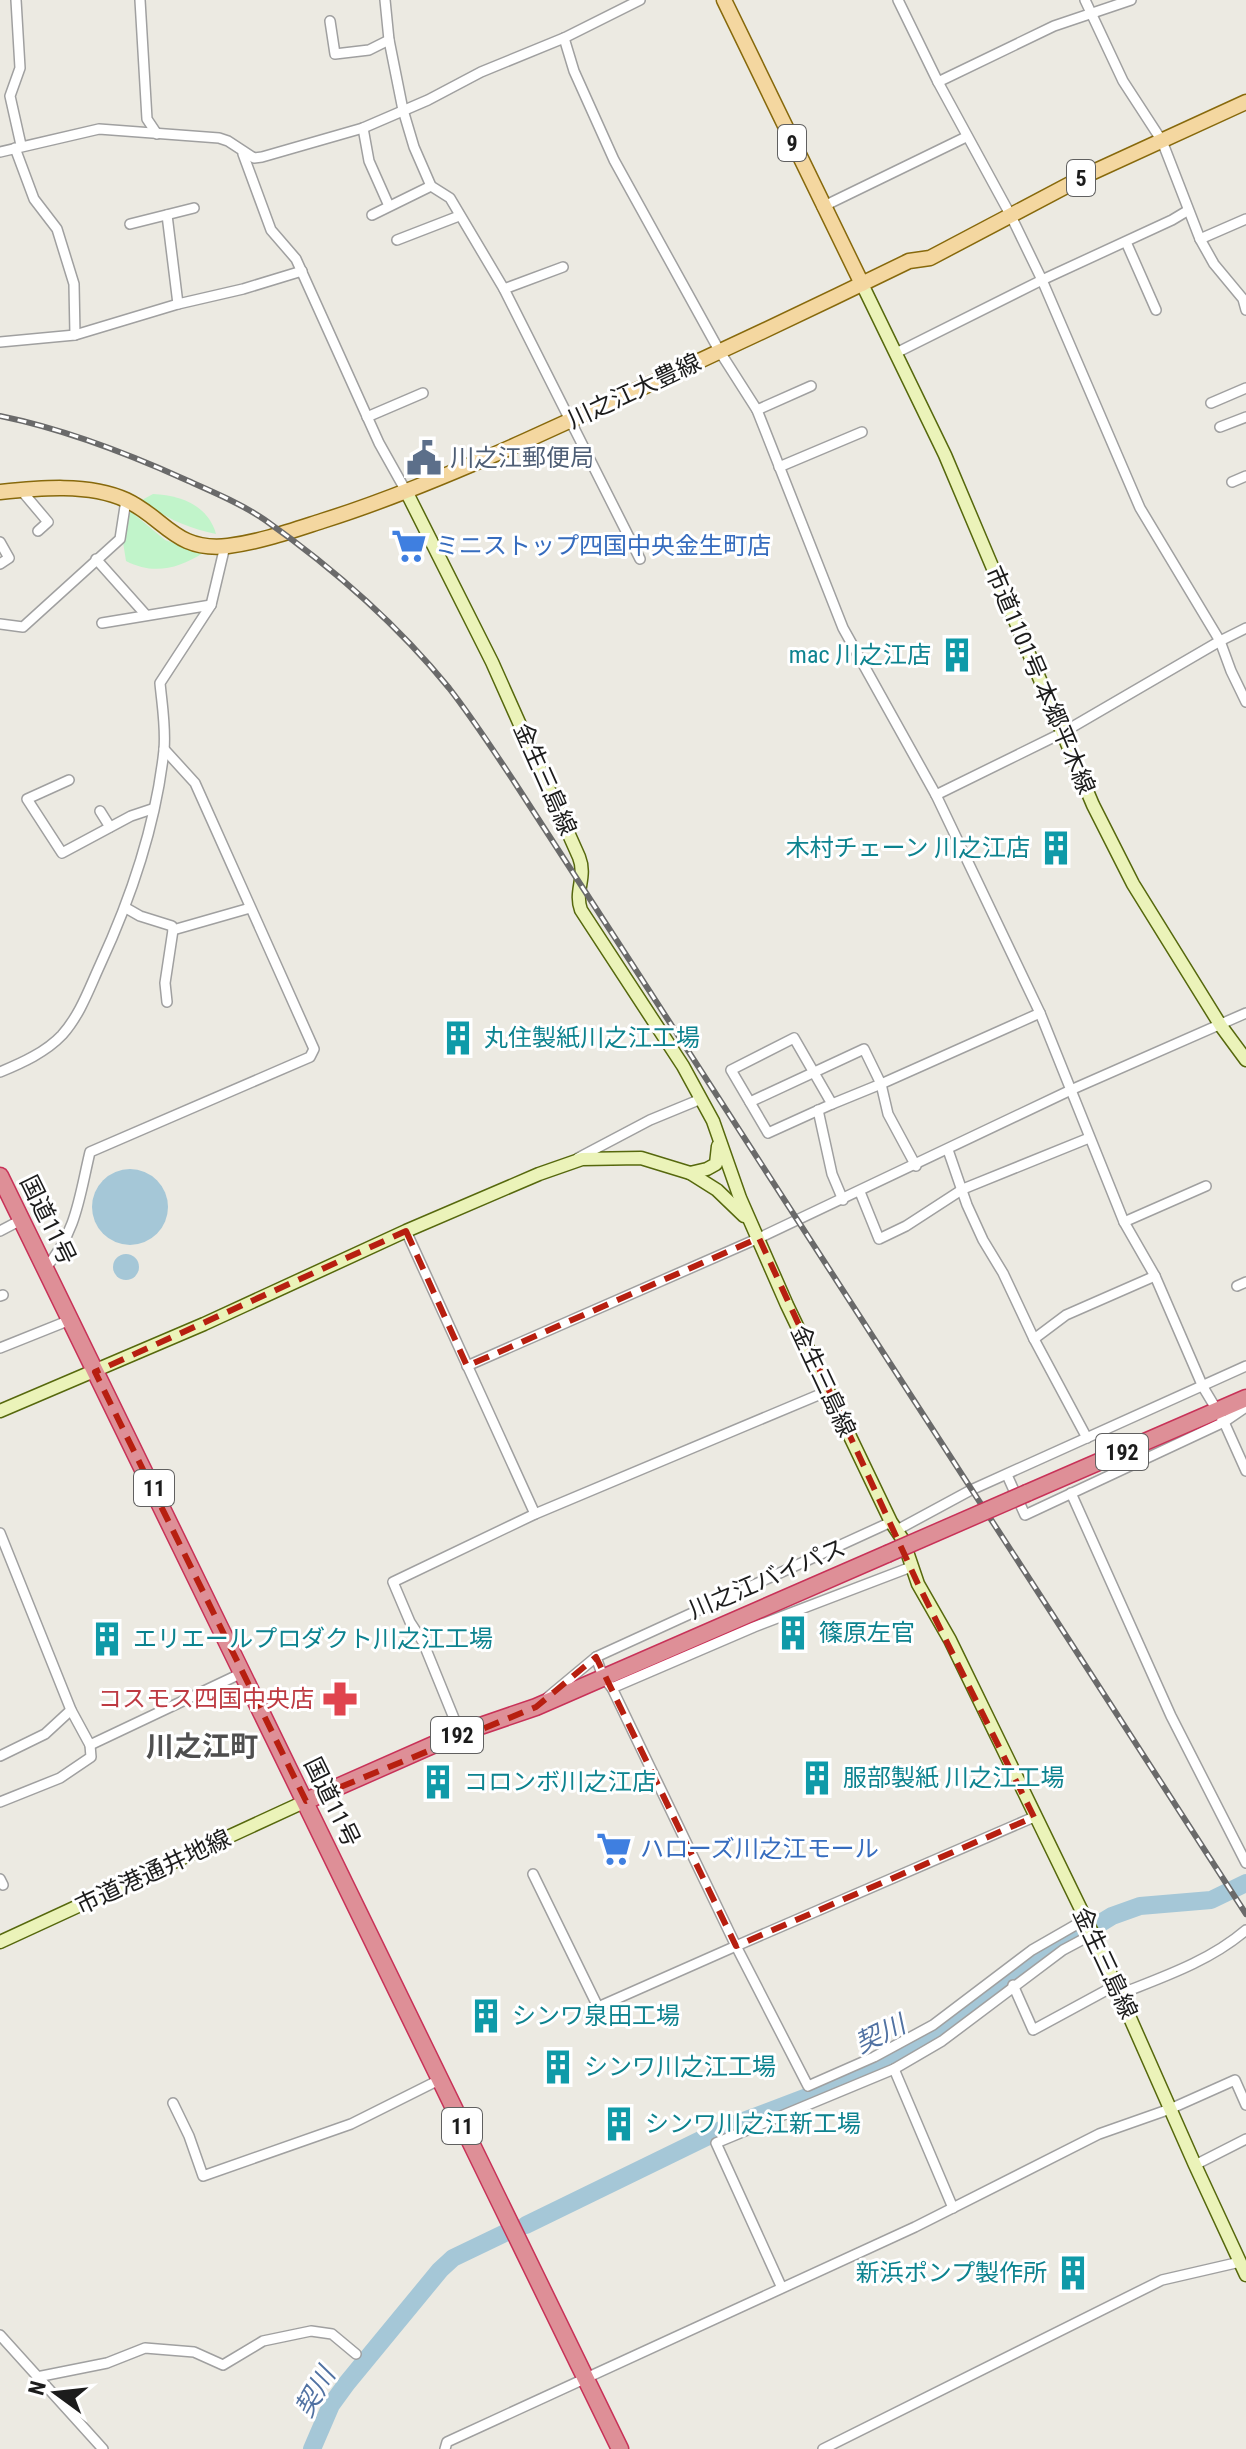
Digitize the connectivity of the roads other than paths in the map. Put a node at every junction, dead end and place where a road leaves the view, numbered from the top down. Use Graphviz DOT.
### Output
graph roads {
  1 [pos="16,0"];
  2 [pos="140,0"];
  3 [pos="385,0"];
  4 [pos="640,0"];
  5 [pos="724,0"];
  6 [pos="898,0"];
  7 [pos="1085,0"];
  8 [pos="1131,0"];
  9 [pos="1092,14"];
  10 [pos="330,21"];
  11 [pos="564,38"];
  12 [pos="389,40"];
  13 [pos="938,82"];
  14 [pos="1246,102"];
  15 [pos="403,110"];
  16 [pos="363,128"];
  17 [pos="157,134"];
  18 [pos="966,137"];
  19 [pos="1162,141"];
  20 [pos="18,146"];
  21 [pos="0,152"];
  22 [pos="243,154"];
  23 [pos="431,186"];
  24 [pos="389,206"];
  25 [pos="822,207"];
  26 [pos="194,208"];
  27 [pos="1187,211"];
  28 [pos="167,215"];
  29 [pos="372,215"];
  30 [pos="459,216"];
  31 [pos="1011,216"];
  32 [pos="1246,219"];
  33 [pos="130,224"];
  34 [pos="1200,239"];
  35 [pos="397,240"];
  36 [pos="1126,242"];
  37 [pos="563,267"];
  38 [pos="302,271"];
  39 [pos="1042,280"];
  40 [pos="862,284"];
  41 [pos="504,289"];
  42 [pos="178,304"];
  43 [pos="1156,310"];
  44 [pos="1246,310"];
  45 [pos="75,335"];
  46 [pos="0,342"];
  47 [pos="720,352"];
  48 [pos="896,353"];
  49 [pos="811,386"];
  50 [pos="1246,388"];
  51 [pos="423,393"];
  52 [pos="1211,403"];
  53 [pos="757,410"];
  54 [pos="367,417"];
  55 [pos="1246,417"];
  56 [pos="569,421"];
  57 [pos="1220,427"];
  58 [pos="862,432"];
  59 [pos="779,467"];
  60 [pos="1246,476"];
  61 [pos="1232,482"];
  62 [pos="21,490"];
  63 [pos="0,492"];
  64 [pos="407,493"];
  65 [pos="126,500"];
  66 [pos="38,531"];
  67 [pos="0,542"];
  68 [pos="225,546"];
  69 [pos="96,559"];
  70 [pos="640,559"];
  71 [pos="0,564"];
  72 [pos="211,605"];
  73 [pos="146,615"];
  74 [pos="102,623"];
  75 [pos="0,624"];
  76 [pos="1246,628"];
  77 [pos="1220,641"];
  78 [pos="1246,702"];
  79 [pos="1062,733"];
  80 [pos="164,749"];
  81 [pos="69,780"];
  82 [pos="936,795"];
  83 [pos="152,809"];
  84 [pos="100,811"];
  85 [pos="110,827"];
  86 [pos="126,908"];
  87 [pos="250,908"];
  88 [pos="173,930"];
  89 [pos="167,1002"];
  90 [pos="1040,1013"];
  91 [pos="1246,1013"];
  92 [pos="1221,1026"];
  93 [pos="1246,1060"];
  94 [pos="0,1072"];
  95 [pos="814,1073"];
  96 [pos="881,1084"];
  97 [pos="1073,1089"];
  98 [pos="701,1099"];
  99 [pos="750,1102"];
  100 [pos="832,1104"];
  101 [pos="818,1110"];
  102 [pos="718,1138"];
  103 [pos="1089,1138"];
  104 [pos="948,1150"];
  105 [pos="564,1165"];
  106 [pos="916,1166"];
  107 [pos="727,1167"];
  108 [pos="690,1173"];
  109 [pos="0,1176"];
  110 [pos="707,1184"];
  111 [pos="1206,1186"];
  112 [pos="963,1189"];
  113 [pos="860,1192"];
  114 [pos="843,1200"];
  115 [pos="21,1220"];
  116 [pos="1124,1222"];
  117 [pos="0,1231"];
  118 [pos="406,1231"];
  119 [pos="758,1235"];
  120 [pos="45,1269"];
  121 [pos="1155,1276"];
  122 [pos="70,1320"];
  123 [pos="1034,1339"];
  124 [pos="0,1348"];
  125 [pos="467,1366"];
  126 [pos="1246,1366"];
  127 [pos="95,1372"];
  128 [pos="1203,1387"];
  129 [pos="828,1391"];
  130 [pos="1246,1398"];
  131 [pos="1246,1407"];
  132 [pos="0,1411"];
  133 [pos="1221,1416"];
  134 [pos="1087,1438"];
  135 [pos="1246,1471"];
  136 [pos="1007,1475"];
  137 [pos="1071,1493"];
  138 [pos="535,1514"];
  139 [pos="894,1526"];
  140 [pos="0,1533"];
  141 [pos="911,1567"];
  142 [pos="596,1657"];
  143 [pos="242,1673"];
  144 [pos="607,1682"];
  145 [pos="536,1707"];
  146 [pos="71,1710"];
  147 [pos="460,1733"];
  148 [pos="90,1745"];
  149 [pos="0,1756"];
  150 [pos="306,1801"];
  151 [pos="0,1802"];
  152 [pos="1034,1817"];
  153 [pos="1246,1863"];
  154 [pos="533,1874"];
  155 [pos="1089,1927"];
  156 [pos="1246,1930"];
  157 [pos="0,1942"];
  158 [pos="736,1946"];
  159 [pos="1013,1985"];
  160 [pos="1118,1990"];
  161 [pos="894,2069"];
  162 [pos="439,2080"];
  163 [pos="173,2103"];
  164 [pos="1246,2105"];
  165 [pos="1170,2109"];
  166 [pos="1246,2139"];
  167 [pos="1195,2165"];
  168 [pos="953,2208"];
  169 [pos="1244,2266"];
  170 [pos="781,2286"];
  171 [pos="0,2335"];
  172 [pos="356,2354"];
  173 [pos="37,2377"];
  174 [pos="586,2379"];
  175 [pos="103,2449"];
  176 [pos="445,2449"];
  177 [pos="620,2449"];
  178 [pos="823,2449"];
  1 -- 20 [label="street"];
  2 -- 17 [label="street"];
  3 -- 12 [label="street"];
  4 -- 11 [label="street"];
  5 -- 25 [label="main road, 9"];
  6 -- 13 [label="street"];
  7 -- 9 [label="street"];
  8 -- 9 [label="street"];
  9 -- 13 [label="street"];
  9 -- 19 [label="street"];
  10 -- 12 [label="street"];
  11 -- 15 [label="street"];
  11 -- 47 [label="street"];
  12 -- 15 [label="street"];
  13 -- 18 [label="street"];
  14 -- 19 [label="main road, 川之江大豊線 / 5"];
  15 -- 16 [label="street"];
  15 -- 23 [label="street"];
  16 -- 22 [label="street"];
  16 -- 24 [label="street"];
  17 -- 20 [label="street"];
  17 -- 22 [label="street"];
  18 -- 25 [label="street"];
  18 -- 31 [label="street"];
  19 -- 27 [label="street"];
  19 -- 31 [label="main road, 川之江大豊線 / 5"];
  20 -- 21 [label="street"];
  20 -- 45 [label="street"];
  22 -- 38 [label="street"];
  23 -- 24 [label="street"];
  23 -- 30 [label="street"];
  24 -- 29 [label="street"];
  25 -- 40 [label="main road, 9"];
  26 -- 28 [label="street"];
  27 -- 34 [label="street"];
  27 -- 36 [label="street"];
  28 -- 33 [label="street"];
  28 -- 42 [label="street"];
  30 -- 35 [label="street"];
  30 -- 41 [label="street"];
  31 -- 39 [label="street"];
  31 -- 40 [label="main road, 川之江大豊線 / 5"];
  32 -- 34 [label="street"];
  34 -- 44 [label="street"];
  36 -- 39 [label="street"];
  36 -- 43 [label="street"];
  37 -- 41 [label="street"];
  38 -- 42 [label="street"];
  38 -- 54 [label="street"];
  39 -- 48 [label="street"];
  39 -- 77 [label="street"];
  40 -- 47 [label="main road, 川之江大豊線 / 5"];
  40 -- 48 [label="street, 市道1101号 本郷平木線"];
  41 -- 56 [label="street"];
  42 -- 45 [label="street"];
  45 -- 46 [label="street"];
  47 -- 53 [label="street"];
  47 -- 56 [label="main road, 川之江大豊線 / 5"];
  48 -- 79 [label="street, 市道1101号 本郷平木線"];
  49 -- 53 [label="street"];
  50 -- 52 [label="street"];
  51 -- 54 [label="street"];
  53 -- 59 [label="street"];
  54 -- 64 [label="street"];
  55 -- 57 [label="street"];
  56 -- 64 [label="main road, 川之江大豊線 / 5"];
  56 -- 70 [label="street"];
  58 -- 59 [label="street"];
  59 -- 82 [label="street"];
  60 -- 61 [label="street"];
  62 -- 63 [label="main road, 川之江大豊線 / 5"];
  62 -- 65 [label="main road, 川之江大豊線 / 5"];
  62 -- 66 [label="street"];
  64 -- 68 [label="main road, 川之江大豊線 / 5"];
  64 -- 98 [label="street, 金生三島線"];
  65 -- 68 [label="main road, 川之江大豊線 / 5"];
  65 -- 69 [label="street"];
  67 -- 71 [label="street"];
  68 -- 72 [label="street"];
  69 -- 73 [label="street"];
  69 -- 75 [label="street"];
  72 -- 73 [label="street"];
  72 -- 80 [label="street"];
  73 -- 74 [label="street"];
  76 -- 77 [label="street"];
  77 -- 78 [label="street"];
  77 -- 79 [label="street"];
  79 -- 82 [label="street"];
  79 -- 92 [label="street, 市道1101号 本郷平木線"];
  80 -- 83 [label="street"];
  80 -- 87 [label="street"];
  81 -- 85 [label="street"];
  82 -- 90 [label="street"];
  83 -- 85 [label="street"];
  83 -- 86 [label="street"];
  84 -- 85 [label="street"];
  86 -- 88 [label="street"];
  86 -- 94 [label="street"];
  87 -- 88 [label="street"];
  87 -- 120 [label="street"];
  88 -- 89 [label="street"];
  90 -- 96 [label="street"];
  90 -- 97 [label="street"];
  91 -- 92 [label="street"];
  92 -- 93 [label="street, 市道1101号 本郷平木線"];
  92 -- 97 [label="street"];
  95 -- 96 [label="street"];
  95 -- 99 [label="street"];
  95 -- 99 [label="street"];
  95 -- 100 [label="street"];
  96 -- 100 [label="street"];
  96 -- 106 [label="street"];
  97 -- 103 [label="street"];
  97 -- 104 [label="street"];
  98 -- 102 [label="street, 金生三島線"];
  98 -- 105 [label="street"];
  99 -- 101 [label="street"];
  100 -- 101 [label="street"];
  101 -- 114 [label="street"];
  102 -- 107 [label="street, 金生三島線"];
  102 -- 108 [label="street"];
  103 -- 112 [label="street"];
  103 -- 116 [label="street"];
  104 -- 106 [label="street"];
  104 -- 112 [label="street"];
  105 -- 108 [label="street"];
  105 -- 118 [label="street"];
  106 -- 113 [label="street"];
  107 -- 110 [label="street"];
  107 -- 119 [label="street, 金生三島線"];
  108 -- 110 [label="street"];
  109 -- 115 [label="highway, 国道11号 / 11"];
  110 -- 119 [label="street"];
  111 -- 116 [label="street"];
  112 -- 113 [label="street"];
  112 -- 123 [label="street"];
  113 -- 114 [label="street"];
  114 -- 119 [label="street"];
  115 -- 117 [label="street"];
  115 -- 120 [label="highway, 国道11号 / 11"];
  116 -- 121 [label="street"];
  118 -- 125 [label="street"];
  118 -- 127 [label="street"];
  119 -- 125 [label="street"];
  119 -- 129 [label="street, 金生三島線"];
  120 -- 122 [label="highway, 国道11号 / 11"];
  121 -- 123 [label="street"];
  121 -- 128 [label="street"];
  122 -- 124 [label="street"];
  122 -- 127 [label="highway, 国道11号 / 11"];
  123 -- 134 [label="street"];
  125 -- 138 [label="street"];
  126 -- 128 [label="street"];
  127 -- 132 [label="street"];
  127 -- 143 [label="highway, 国道11号 / 11"];
  128 -- 133 [label="street"];
  128 -- 134 [label="street"];
  129 -- 138 [label="street"];
  129 -- 139 [label="street, 金生三島線"];
  130 -- 133 [label="highway, 川之江バイパス / 192"];
  131 -- 133 [label="street"];
  133 -- 135 [label="street"];
  133 -- 137 [label="street"];
  133 -- 144 [label="highway, 川之江バイパス / 192, bridge"];
  134 -- 136 [label="street"];
  136 -- 137 [label="street"];
  136 -- 139 [label="street"];
  137 -- 153 [label="street"];
  138 -- 147 [label="street"];
  139 -- 141 [label="street, 金生三島線"];
  139 -- 142 [label="street"];
  140 -- 146 [label="street"];
  141 -- 144 [label="street"];
  141 -- 152 [label="street, 金生三島線"];
  142 -- 144 [label="street"];
  142 -- 145 [label="street"];
  143 -- 148 [label="street"];
  143 -- 150 [label="highway, 国道11号 / 11"];
  144 -- 145 [label="highway, 川之江バイパス / 192"];
  144 -- 158 [label="street"];
  145 -- 147 [label="highway, 川之江バイパス / 192"];
  146 -- 148 [label="street"];
  146 -- 149 [label="street"];
  147 -- 150 [label="highway, 川之江バイパス / 192"];
  148 -- 151 [label="street"];
  150 -- 157 [label="street, 市道港通井地線"];
  150 -- 162 [label="highway, 国道11号 / 11"];
  152 -- 155 [label="street, 金生三島線"];
  152 -- 158 [label="street"];
  154 -- 158 [label="street"];
  155 -- 158 [label="street"];
  155 -- 159 [label="street"];
  155 -- 160 [label="street, 金生三島線"];
  156 -- 160 [label="street"];
  159 -- 160 [label="street"];
  159 -- 161 [label="street"];
  160 -- 165 [label="street, 金生三島線"];
  161 -- 168 [label="street"];
  161 -- 170 [label="street"];
  162 -- 163 [label="street"];
  162 -- 174 [label="highway, 国道11号 / 11"];
  164 -- 165 [label="street"];
  165 -- 167 [label="street, 金生三島線"];
  165 -- 168 [label="street"];
  166 -- 167 [label="street"];
  167 -- 169 [label="street, 金生三島線"];
  168 -- 170 [label="street"];
  169 -- 178 [label="street"];
  170 -- 174 [label="street"];
  171 -- 173 [label="street"];
  172 -- 173 [label="street"];
  173 -- 175 [label="street"];
  174 -- 176 [label="street"];
  174 -- 177 [label="highway, 国道11号 / 11"];
}
